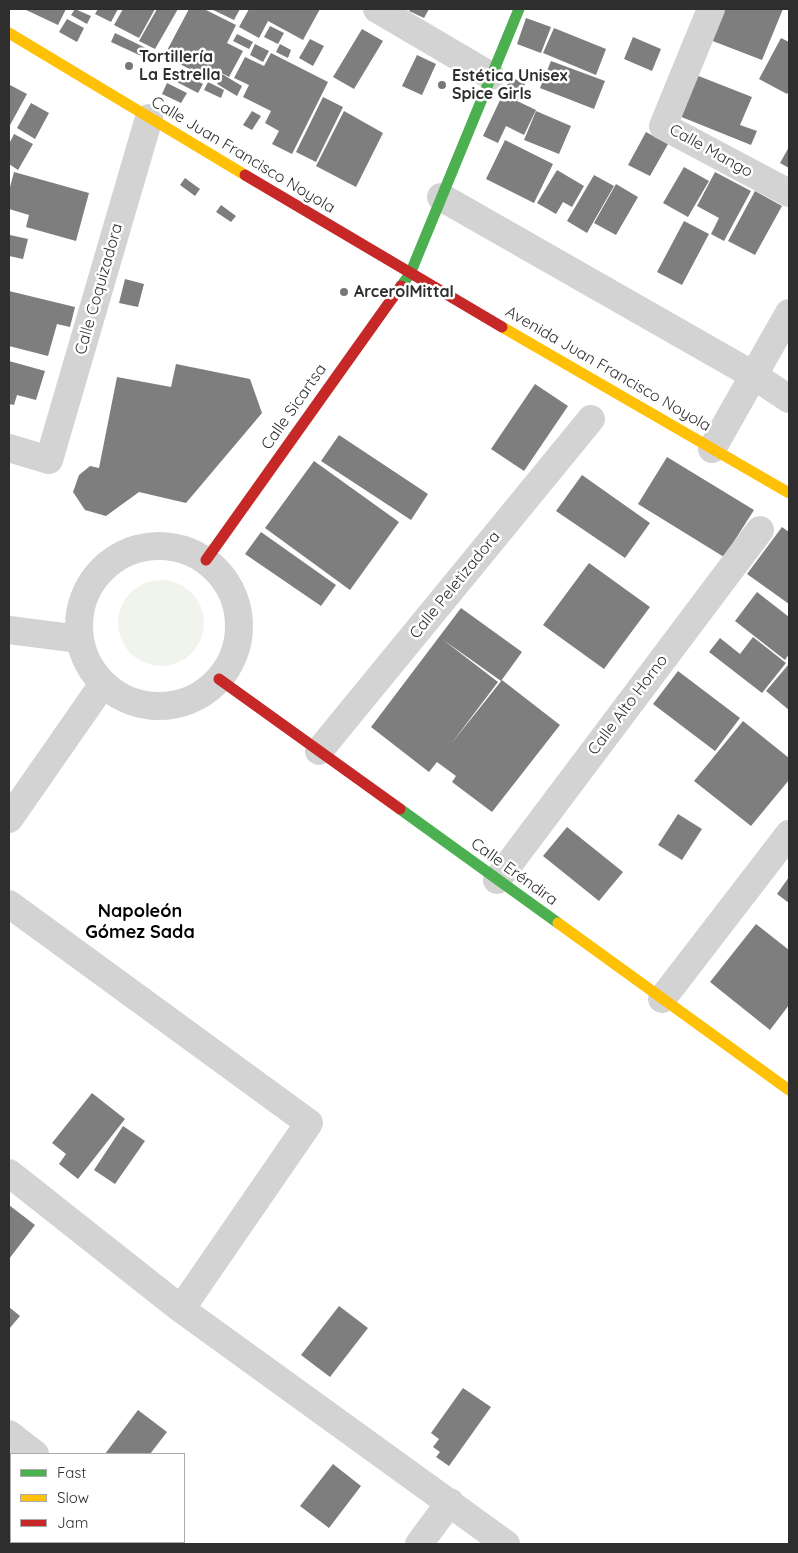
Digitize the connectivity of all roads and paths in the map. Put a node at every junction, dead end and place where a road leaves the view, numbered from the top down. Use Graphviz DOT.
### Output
graph roads {
  1 [pos="377,9"];
  2 [pos="519,9"];
  3 [pos="711,9"];
  4 [pos="9,33"];
  5 [pos="491,76"];
  6 [pos="150,118"];
  7 [pos="789,193"];
  8 [pos="441,197"];
  9 [pos="410,274"];
  10 [pos="789,313"];
  11 [pos="753,376"];
  12 [pos="789,398"];
  13 [pos="591,419"];
  14 [pos="9,448"];
  15 [pos="712,448"];
  16 [pos="789,493"];
  17 [pos="760,530"];
  18 [pos="206,560"];
  19 [pos="9,630"];
  20 [pos="79,639"];
  21 [pos="219,679"];
  22 [pos="103,684"];
  23 [pos="319,751"];
  24 [pos="9,819"];
  25 [pos="789,834"];
  26 [pos="497,880"];
  27 [pos="9,904"];
  28 [pos="662,999"];
  29 [pos="789,1090"];
  30 [pos="9,1173"];
  31 [pos="181,1309"];
  32 [pos="9,1434"];
  33 [pos="34,1453"];
  34 [pos="450,1502"];
  35 [pos="419,1544"];
  36 [pos="506,1544"];
  1 -- 5 [label="street"];
  2 -- 5 [label="street, Calle Sicartsa"];
  3 -- 7 [label="street, Calle Mango"];
  4 -- 6 [label="street, Calle Juan Francisco Noyola"];
  5 -- 8 [label="street, Calle Sicartsa"];
  6 -- 9 [label="street, Calle Juan Francisco Noyola"];
  6 -- 14 [label="street, Calle Coquizadora"];
  8 -- 9 [label="street, Calle Sicartsa"];
  8 -- 11 [label="street"];
  9 -- 15 [label="street, Avenida Juan Francisco Noyola"];
  9 -- 18 [label="street, Calle Sicartsa"];
  10 -- 11 [label="street"];
  11 -- 12 [label="street"];
  11 -- 15 [label="street"];
  13 -- 23 [label="street, Calle Peletizadora"];
  15 -- 16 [label="street, Avenida Juan Francisco Noyola"];
  17 -- 26 [label="street, Calle Alto Horno"];
  18 -- 20 [label="street"];
  18 -- 21 [label="street"];
  19 -- 20 [label="street"];
  20 -- 22 [label="street"];
  21 -- 22 [label="street"];
  21 -- 23 [label="street, Calle Eréndira"];
  22 -- 24 [label="street"];
  23 -- 26 [label="street, Calle Eréndira"];
  25 -- 28 [label="street"];
  26 -- 28 [label="street, Calle Eréndira"];
  27 -- 31 [label="street"];
  28 -- 29 [label="street, Calle Eréndira"];
  30 -- 31 [label="street"];
  31 -- 34 [label="street"];
  32 -- 33 [label="street"];
  34 -- 35 [label="street"];
  34 -- 36 [label="street"];
}
